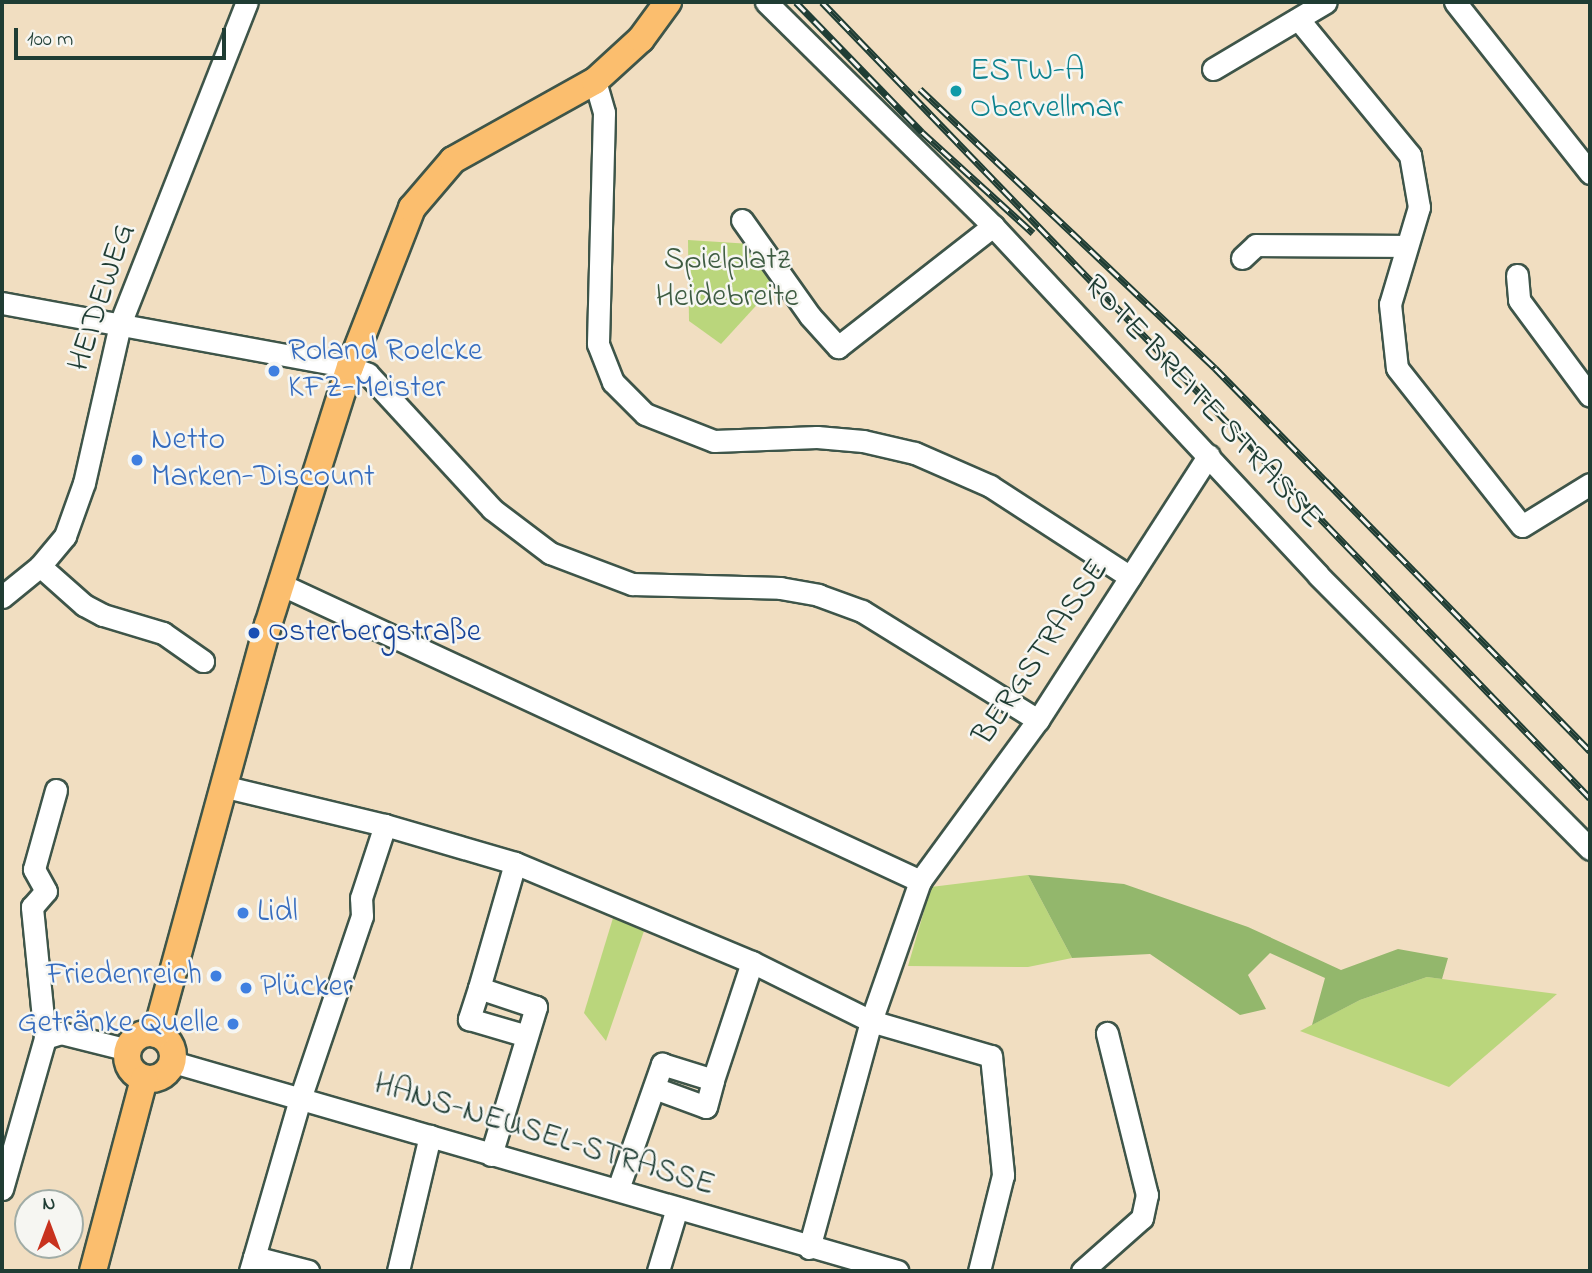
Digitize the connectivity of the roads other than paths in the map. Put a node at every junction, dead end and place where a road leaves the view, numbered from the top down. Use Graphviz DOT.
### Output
graph roads {
  1 [pos="247,2"];
  2 [pos="668,2"];
  3 [pos="766,2"];
  4 [pos="1326,2"];
  5 [pos="1454,2"];
  6 [pos="1299,20"];
  7 [pos="1213,69"];
  8 [pos="595,81"];
  9 [pos="1590,173"];
  10 [pos="742,220"];
  11 [pos="993,226"];
  12 [pos="1405,246"];
  13 [pos="1242,258"];
  14 [pos="1517,275"];
  15 [pos="2,303"];
  16 [pos="120,324"];
  17 [pos="350,367"];
  18 [pos="1590,396"];
  19 [pos="1209,455"];
  20 [pos="1590,484"];
  21 [pos="40,566"];
  22 [pos="1130,577"];
  23 [pos="280,584"];
  24 [pos="2,597"];
  25 [pos="203,661"];
  26 [pos="1038,720"];
  27 [pos="222,786"];
  28 [pos="56,790"];
  29 [pos="385,825"];
  30 [pos="1590,849"];
  31 [pos="515,863"];
  32 [pos="920,881"];
  33 [pos="752,962"];
  34 [pos="479,988"];
  35 [pos="871,1021"];
  36 [pos="1107,1033"];
  37 [pos="156,1034"];
  38 [pos="527,1036"];
  39 [pos="45,1038"];
  40 [pos="128,1050"];
  41 [pos="173,1062"];
  42 [pos="141,1078"];
  43 [pos="301,1096"];
  44 [pos="430,1136"];
  45 [pos="491,1155"];
  46 [pos="2,1189"];
  47 [pos="618,1189"];
  48 [pos="677,1208"];
  49 [pos="809,1248"];
  50 [pos="252,1264"];
  51 [pos="406,1269"];
  52 [pos="93,1271"];
  53 [pos="308,1271"];
  54 [pos="658,1271"];
  55 [pos="897,1271"];
  56 [pos="979,1271"];
  57 [pos="1082,1271"];
  1 -- 16 [label="street, HEIDEWEG"];
  2 -- 8 [label="main road"];
  3 -- 11 [label="street, ROTE BREITE STRASSE"];
  4 -- 6 [label="street"];
  5 -- 9 [label="street"];
  6 -- 7 [label="street"];
  6 -- 12 [label="street"];
  8 -- 17 [label="main road"];
  8 -- 22 [label="street"];
  10 -- 11 [label="street"];
  11 -- 19 [label="street, ROTE BREITE STRASSE"];
  12 -- 13 [label="street"];
  12 -- 20 [label="street"];
  14 -- 18 [label="street"];
  15 -- 16 [label="street"];
  16 -- 17 [label="street"];
  16 -- 21 [label="street, HEIDEWEG"];
  17 -- 23 [label="main road"];
  17 -- 26 [label="street"];
  19 -- 22 [label="street, BERGSTRASSE"];
  19 -- 30 [label="street, ROTE BREITE STRASSE"];
  21 -- 24 [label="street, HEIDEWEG"];
  21 -- 25 [label="street"];
  22 -- 26 [label="street, BERGSTRASSE"];
  23 -- 27 [label="main road"];
  23 -- 32 [label="street"];
  26 -- 32 [label="street, BERGSTRASSE"];
  27 -- 29 [label="street"];
  27 -- 37 [label="main road"];
  28 -- 39 [label="street"];
  29 -- 31 [label="street"];
  29 -- 43 [label="street"];
  31 -- 33 [label="street"];
  31 -- 34 [label="street"];
  32 -- 35 [label="street, BERGSTRASSE"];
  33 -- 35 [label="street"];
  33 -- 47 [label="street"];
  34 -- 38 [label="street"];
  34 -- 38 [label="street"];
  35 -- 49 [label="street, BERGSTRASSE"];
  35 -- 56 [label="street"];
  36 -- 57 [label="street"];
  37 -- 40 [label="main road"];
  37 -- 41 [label="main road"];
  38 -- 45 [label="street"];
  39 -- 40 [label="street"];
  39 -- 46 [label="street"];
  40 -- 42 [label="main road"];
  41 -- 42 [label="main road"];
  41 -- 43 [label="street, HANS-NEUSEL-STRASSE"];
  42 -- 52 [label="main road"];
  43 -- 44 [label="street, HANS-NEUSEL-STRASSE"];
  43 -- 50 [label="street"];
  44 -- 45 [label="street, HANS-NEUSEL-STRASSE"];
  44 -- 51 [label="street"];
  45 -- 47 [label="street, HANS-NEUSEL-STRASSE"];
  47 -- 48 [label="street, HANS-NEUSEL-STRASSE"];
  48 -- 49 [label="street, HANS-NEUSEL-STRASSE"];
  48 -- 54 [label="street"];
  49 -- 55 [label="street, HANS-NEUSEL-STRASSE"];
  50 -- 53 [label="street"];
}
